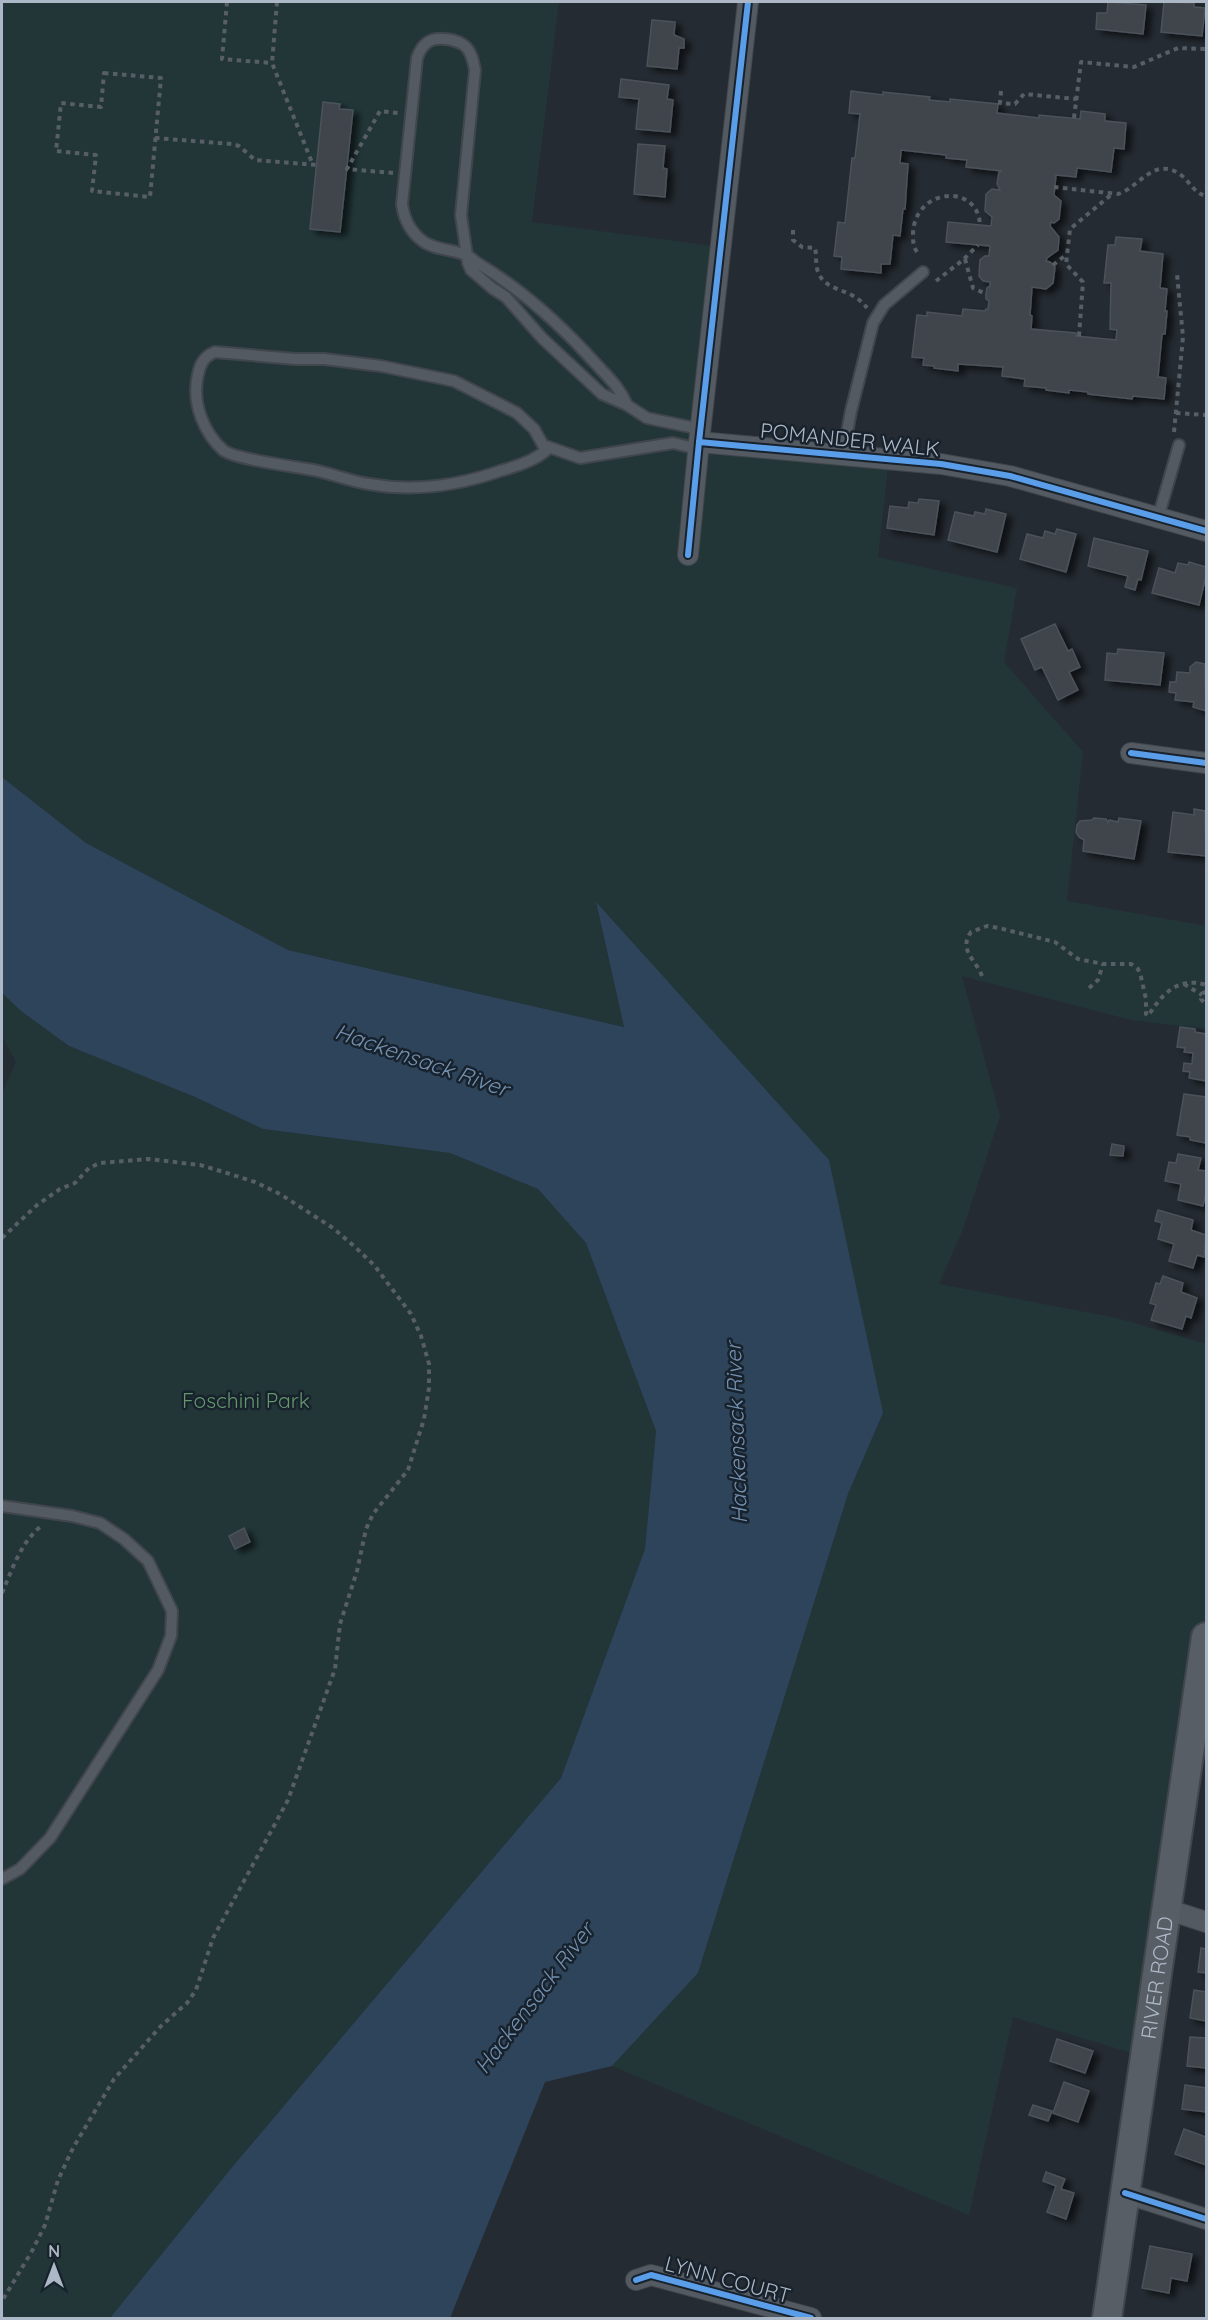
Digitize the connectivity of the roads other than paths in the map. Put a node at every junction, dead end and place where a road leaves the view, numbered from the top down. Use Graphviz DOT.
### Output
graph roads {
  1 [pos="747,2"];
  2 [pos="468,256"];
  3 [pos="923,272"];
  4 [pos="627,405"];
  5 [pos="699,440"];
  6 [pos="1179,445"];
  7 [pos="549,448"];
  8 [pos="843,454"];
  9 [pos="1158,518"];
  10 [pos="1206,531"];
  11 [pos="688,555"];
  12 [pos="1131,753"];
  13 [pos="1206,763"];
  14 [pos="2,1506"];
  15 [pos="1206,1637"];
  16 [pos="2,1880"];
  17 [pos="1166,1909"];
  18 [pos="1206,1922"];
  19 [pos="1125,2193"];
  20 [pos="1206,2219"];
  21 [pos="636,2280"];
  22 [pos="811,2319"];
  23 [pos="1107,2319"];
  1 -- 5 [label="street"];
  2 -- 2 [label="lane"];
  2 -- 4 [label="lane"];
  2 -- 4 [label="lane"];
  3 -- 8 [label="lane"];
  4 -- 5 [label="lane"];
  5 -- 7 [label="lane"];
  5 -- 8 [label="street, POMANDER WALK"];
  5 -- 11 [label="street"];
  6 -- 9 [label="lane"];
  7 -- 7 [label="lane"];
  8 -- 9 [label="street, POMANDER WALK"];
  9 -- 10 [label="street, POMANDER WALK"];
  12 -- 13 [label="street"];
  14 -- 16 [label="lane"];
  15 -- 17 [label="main road, RIVER ROAD"];
  17 -- 18 [label="street"];
  17 -- 19 [label="main road, RIVER ROAD"];
  19 -- 20 [label="street"];
  19 -- 23 [label="main road, RIVER ROAD"];
  21 -- 22 [label="street, LYNN COURT"];
}
